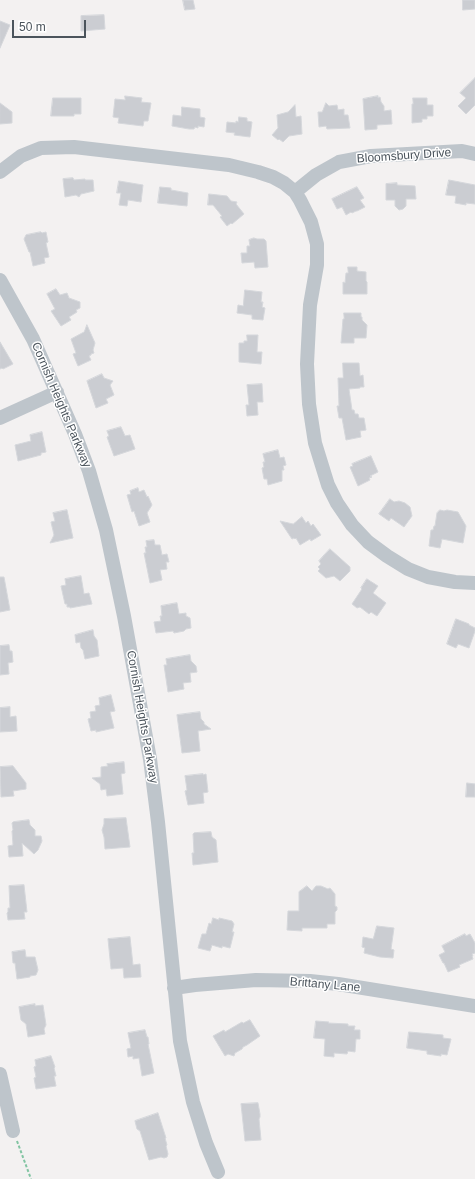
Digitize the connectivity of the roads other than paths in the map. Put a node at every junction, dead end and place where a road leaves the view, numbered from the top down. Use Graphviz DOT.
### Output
graph roads {
  1 [pos="475,154"];
  2 [pos="0,172"];
  3 [pos="295,192"];
  4 [pos="0,280"];
  5 [pos="57,392"];
  6 [pos="0,418"];
  7 [pos="475,583"];
  8 [pos="174,988"];
  9 [pos="475,1006"];
  10 [pos="0,1074"];
  11 [pos="13,1131"];
  12 [pos="218,1172"];
  1 -- 3 [label="street, Bloomsbury Drive"];
  2 -- 3 [label="street"];
  3 -- 7 [label="street"];
  4 -- 5 [label="street, Cornish Heights Parkway"];
  5 -- 6 [label="street"];
  5 -- 8 [label="street, Cornish Heights Parkway"];
  8 -- 9 [label="street, Brittany Lane"];
  8 -- 12 [label="street, Cornish Heights Parkway"];
  10 -- 11 [label="street"];
}
